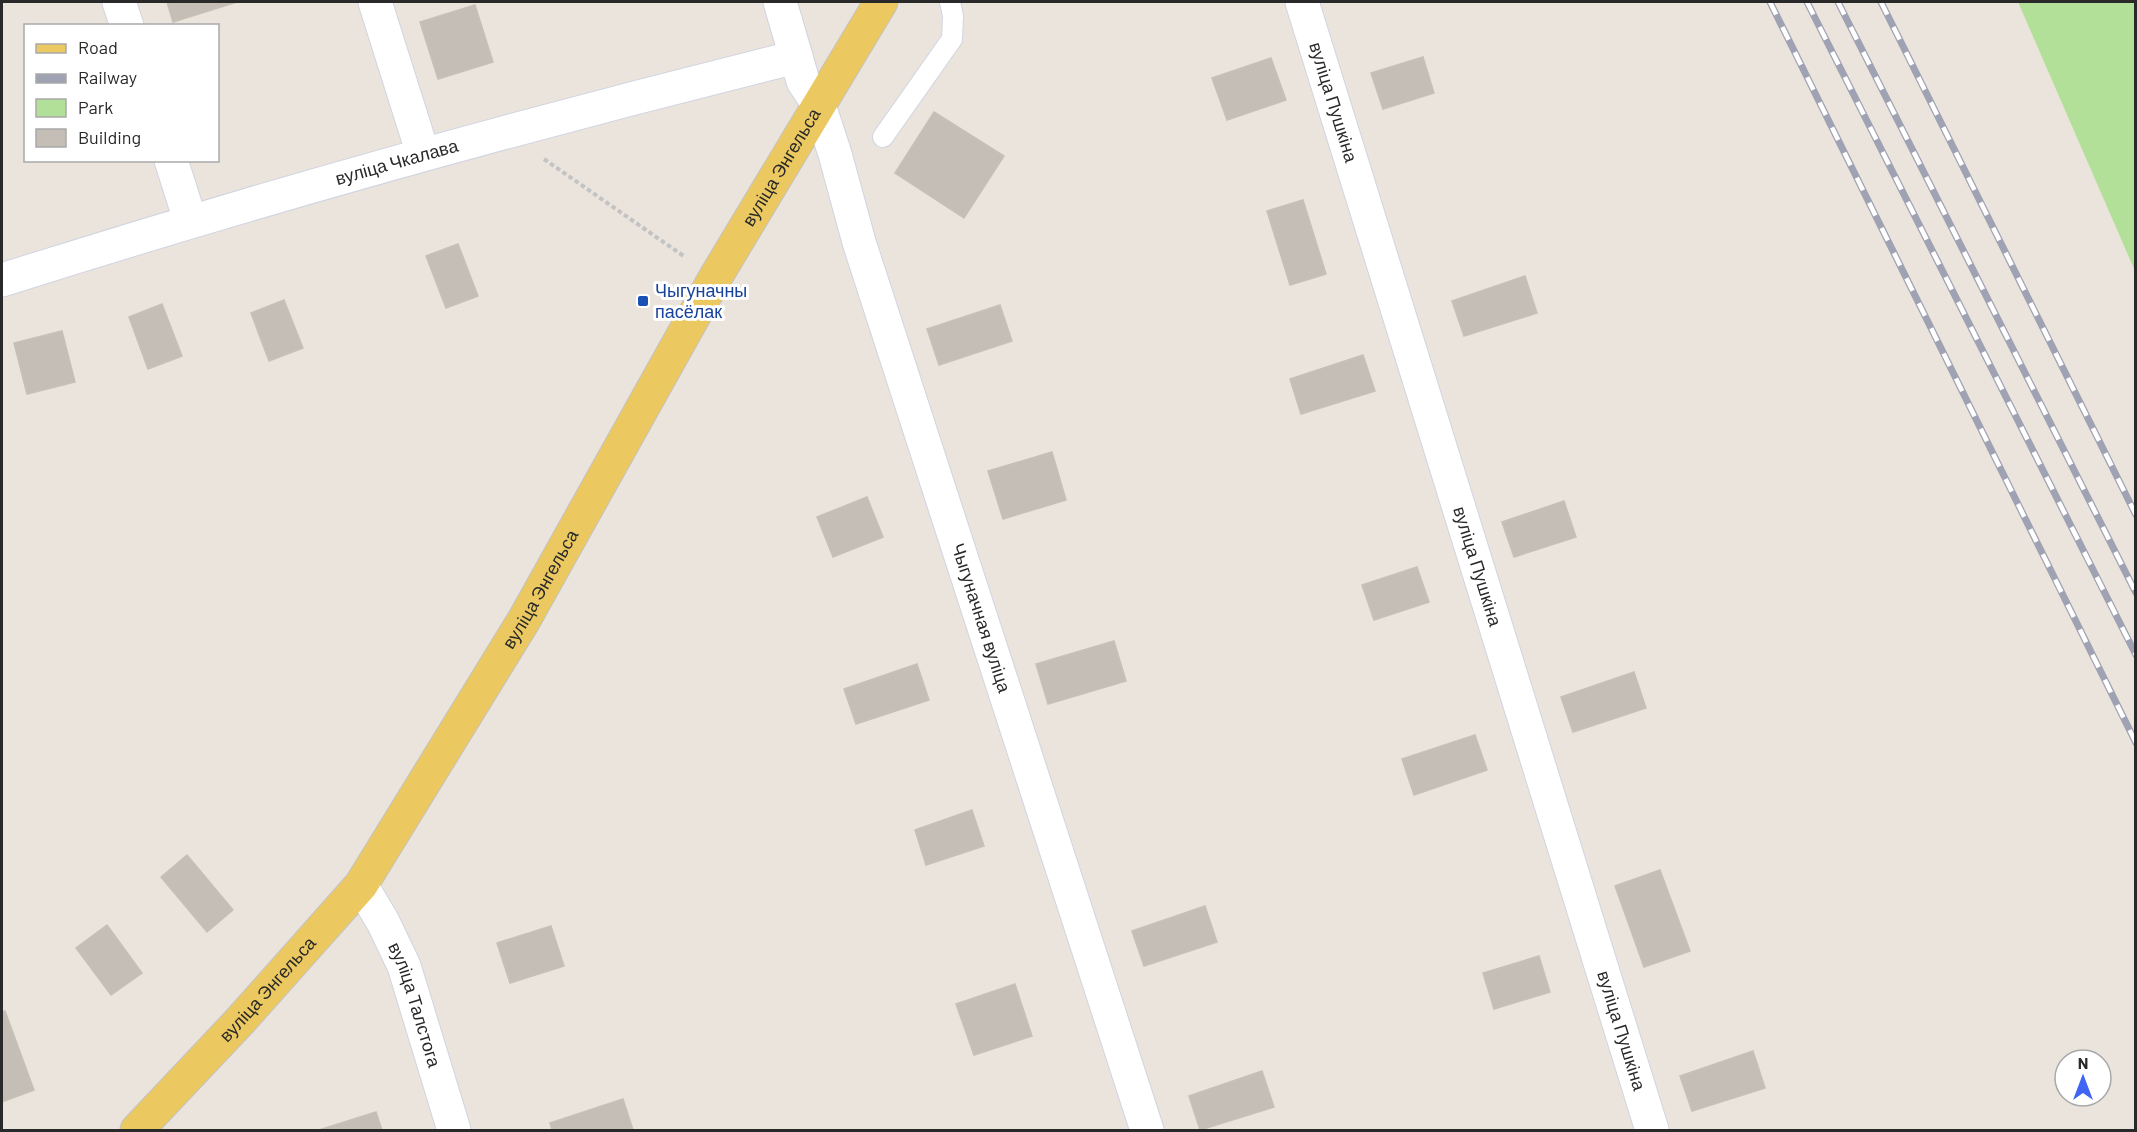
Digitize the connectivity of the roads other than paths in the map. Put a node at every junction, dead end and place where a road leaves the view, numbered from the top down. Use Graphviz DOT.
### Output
graph roads {
  1 [pos="119,2"];
  2 [pos="375,2"];
  3 [pos="780,2"];
  4 [pos="881,2"];
  5 [pos="950,2"];
  6 [pos="1302,2"];
  7 [pos="126,24"];
  8 [pos="796,57"];
  9 [pos="819,105"];
  10 [pos="883,137"];
  11 [pos="423,154"];
  12 [pos="172,162"];
  13 [pos="190,220"];
  14 [pos="2,280"];
  15 [pos="361,885"];
  16 [pos="137,1131"];
  17 [pos="454,1131"];
  18 [pos="1147,1131"];
  19 [pos="1652,1131"];
  1 -- 7 [label="street"];
  2 -- 11 [label="street"];
  3 -- 8 [label="street, Чыгуначная вуліца"];
  4 -- 9 [label="main road, вуліца Энгельса"];
  5 -- 10 [label="lane"];
  6 -- 19 [label="street, вуліца Пушкіна"];
  8 -- 9 [label="street, Чыгуначная вуліца"];
  8 -- 11 [label="street, вуліца Чкалава"];
  9 -- 15 [label="main road, вуліца Энгельса"];
  9 -- 18 [label="street, Чыгуначная вуліца"];
  11 -- 13 [label="street, вуліца Чкалава"];
  12 -- 13 [label="street"];
  13 -- 14 [label="street, вуліца Чкалава"];
  15 -- 16 [label="main road, вуліца Энгельса"];
  15 -- 17 [label="street, вуліца Талстога"];
}
